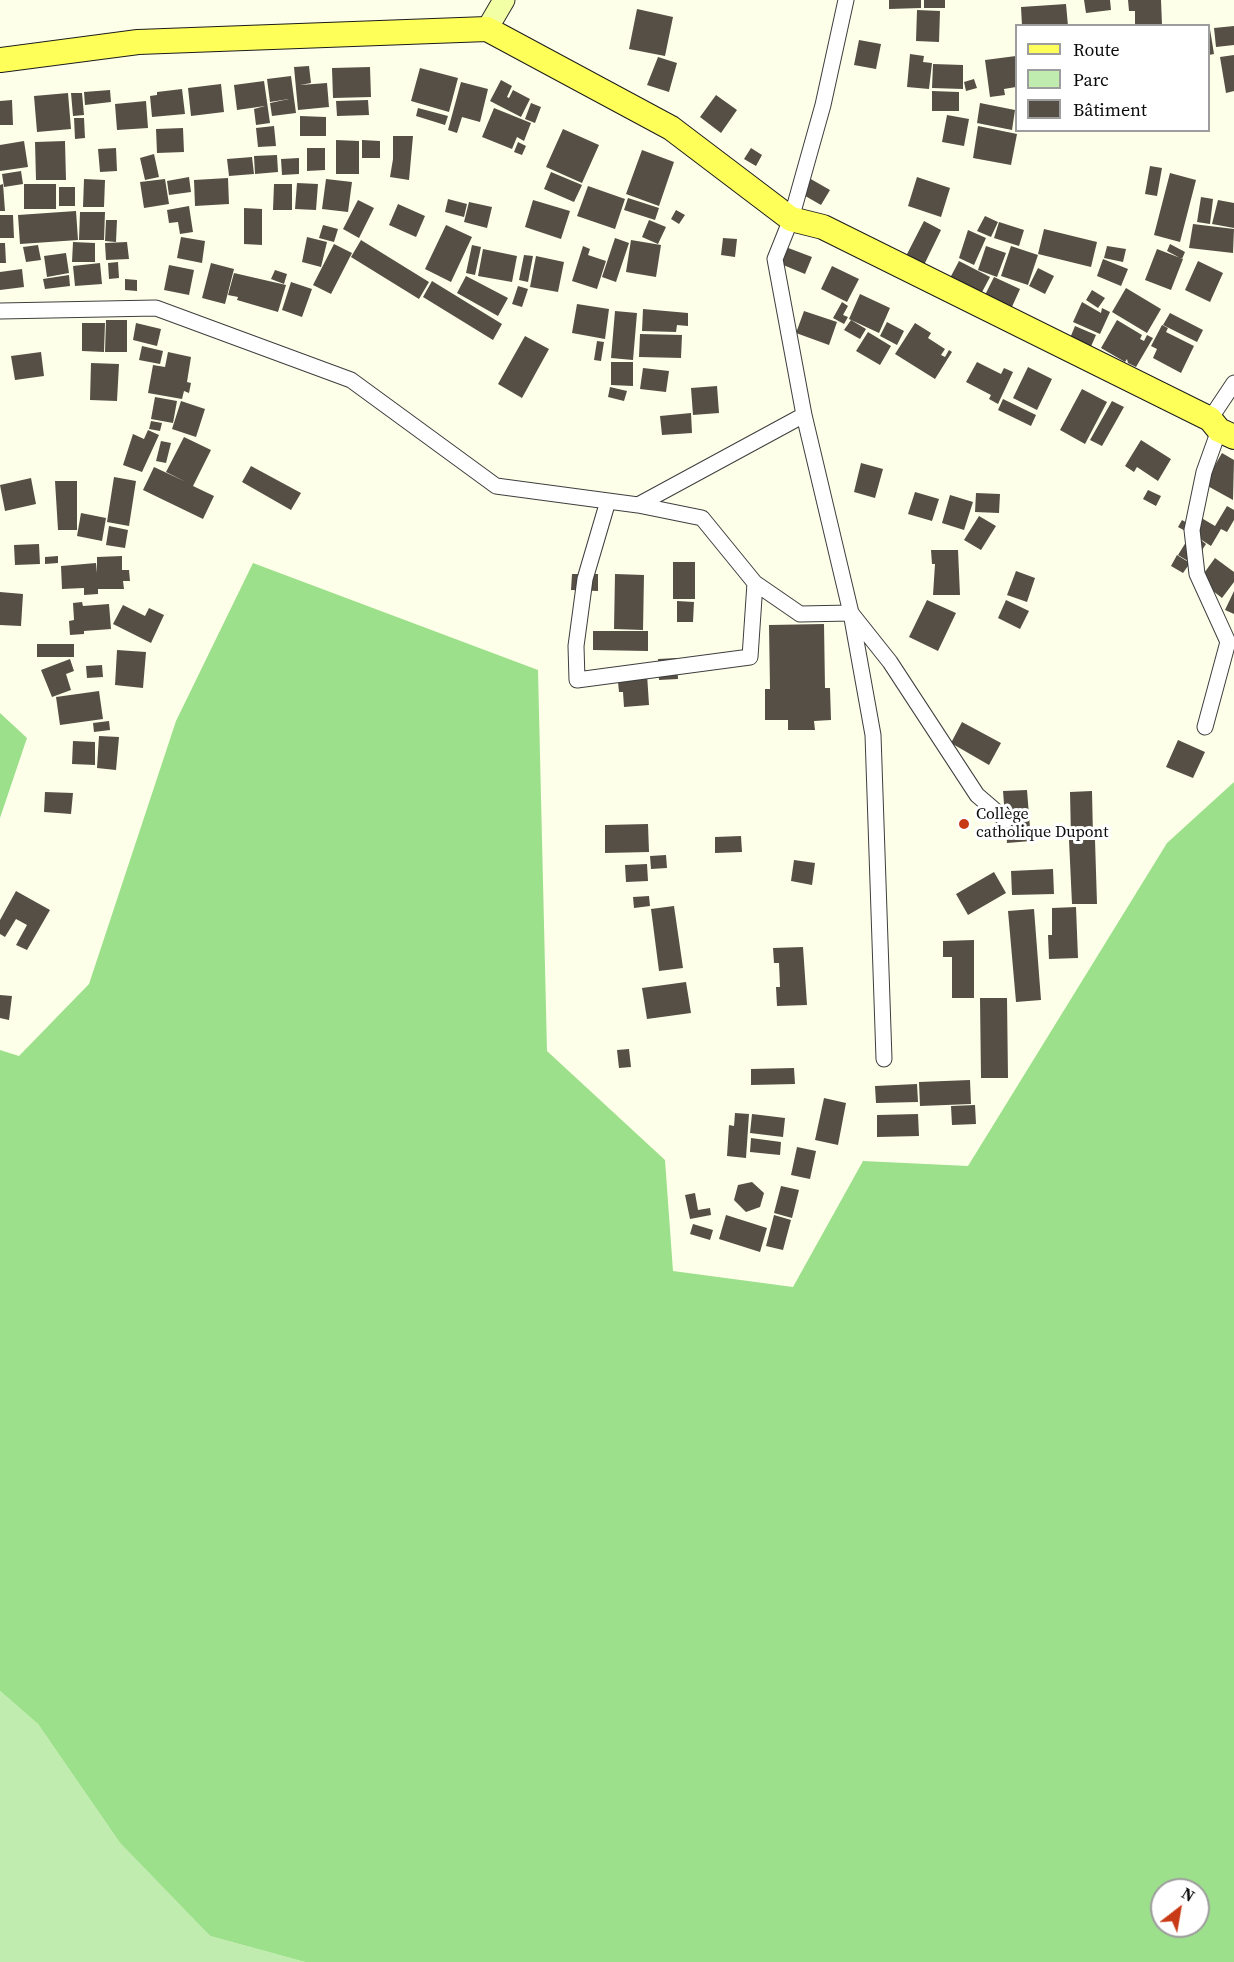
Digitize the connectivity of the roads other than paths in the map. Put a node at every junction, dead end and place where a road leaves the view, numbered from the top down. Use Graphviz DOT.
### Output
graph roads {
  1 [pos="504,0"];
  2 [pos="846,0"];
  3 [pos="487,29"];
  4 [pos="0,60"];
  5 [pos="791,219"];
  6 [pos="0,311"];
  7 [pos="1234,383"];
  8 [pos="804,415"];
  9 [pos="1221,429"];
  10 [pos="608,501"];
  11 [pos="638,505"];
  12 [pos="755,583"];
  13 [pos="851,613"];
  14 [pos="1204,727"];
  15 [pos="1006,820"];
  16 [pos="884,1059"];
  1 -- 3 [label="street"];
  2 -- 5 [label="street"];
  3 -- 4 [label="main road"];
  3 -- 5 [label="main road"];
  5 -- 8 [label="street"];
  5 -- 9 [label="main road"];
  6 -- 10 [label="street"];
  7 -- 9 [label="street"];
  8 -- 11 [label="street"];
  8 -- 13 [label="street"];
  9 -- 14 [label="street"];
  10 -- 11 [label="street"];
  10 -- 12 [label="street"];
  11 -- 12 [label="street"];
  12 -- 13 [label="street"];
  13 -- 15 [label="street"];
  13 -- 16 [label="street"];
}
